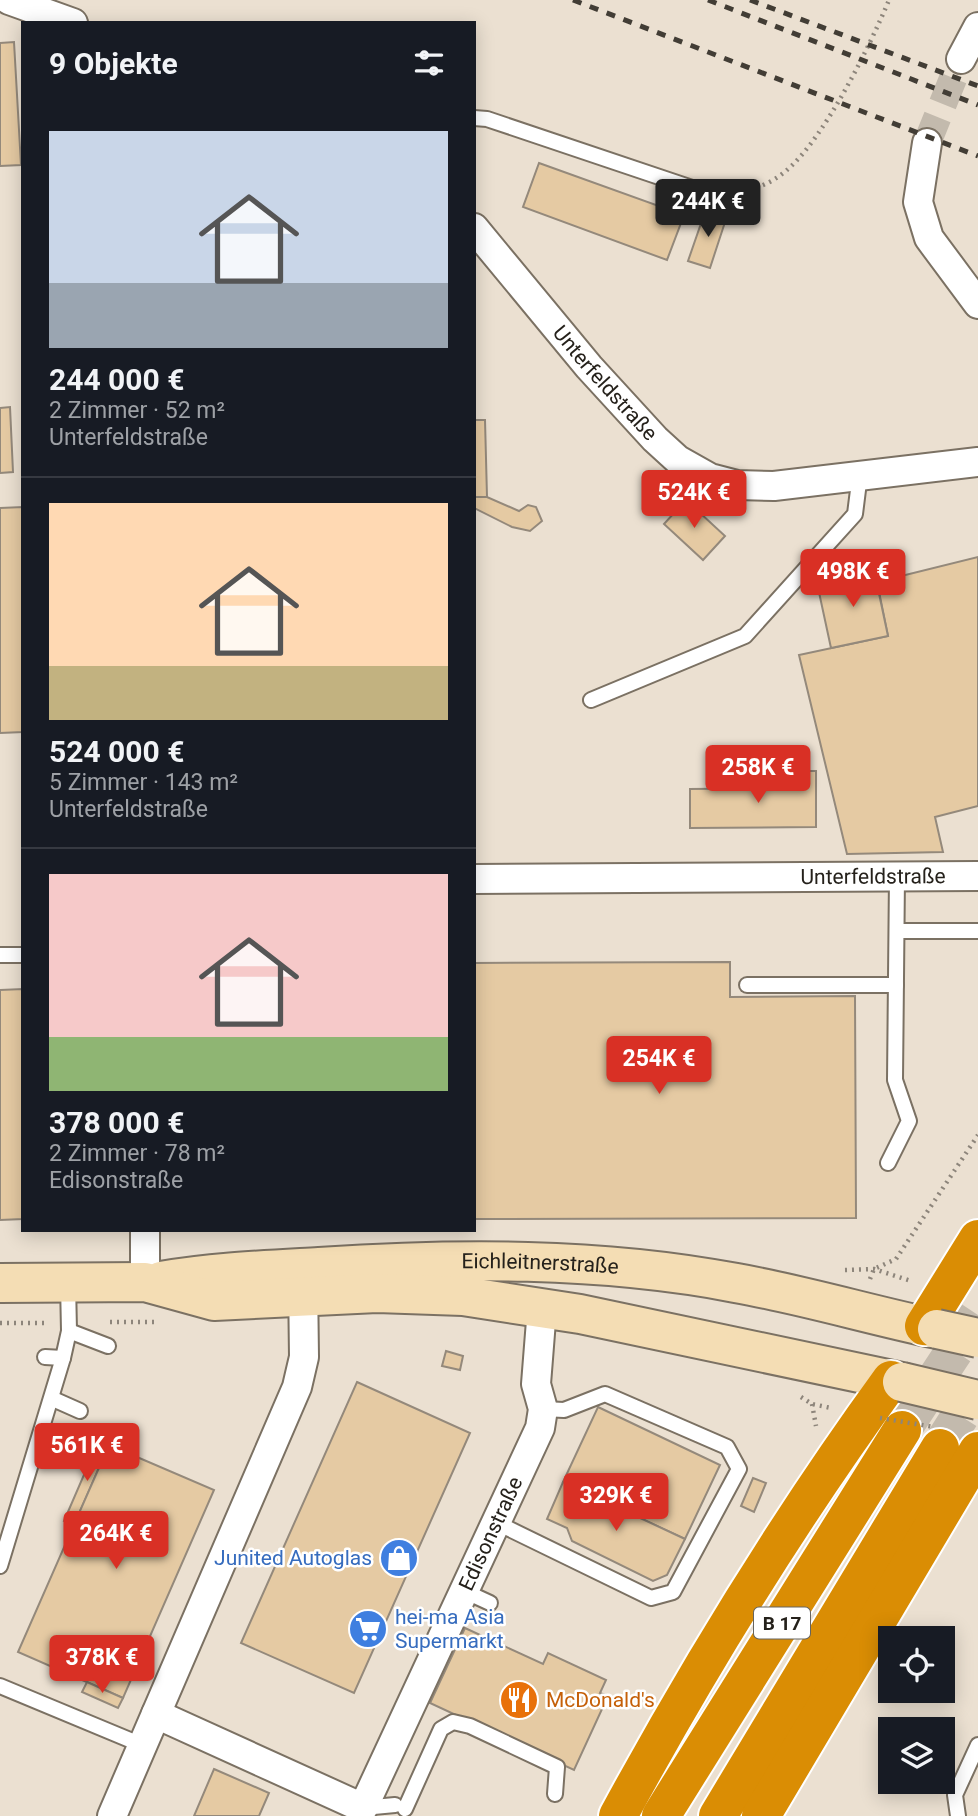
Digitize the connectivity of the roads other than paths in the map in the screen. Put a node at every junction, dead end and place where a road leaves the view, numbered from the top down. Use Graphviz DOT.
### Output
graph roads {
  1 [pos="9,0"];
  2 [pos="67,21"];
  3 [pos="978,27"];
  4 [pos="961,58"];
  5 [pos="476,118"];
  6 [pos="927,143"];
  7 [pos="701,191"];
  8 [pos="476,230"];
  9 [pos="978,304"];
  10 [pos="978,461"];
  11 [pos="860,474"];
  12 [pos="591,701"];
  13 [pos="897,876"];
  14 [pos="978,876"];
  15 [pos="476,879"];
  16 [pos="897,931"];
  17 [pos="978,931"];
  18 [pos="0,955"];
  19 [pos="21,955"];
  20 [pos="747,985"];
  21 [pos="896,985"];
  22 [pos="888,1163"];
  23 [pos="145,1232"];
  24 [pos="978,1238"];
  25 [pos="68,1282"];
  26 [pos="0,1283"];
  27 [pos="148,1283"];
  28 [pos="303,1283"];
  29 [pos="542,1308"];
  30 [pos="69,1327"];
  31 [pos="931,1328"];
  32 [pos="978,1338"];
  33 [pos="108,1346"];
  34 [pos="45,1357"];
  35 [pos="63,1358"];
  36 [pos="896,1381"];
  37 [pos="53,1399"];
  38 [pos="978,1399"];
  39 [pos="543,1409"];
  40 [pos="80,1411"];
  41 [pos="978,1451"];
  42 [pos="497,1523"];
  43 [pos="0,1566"];
  44 [pos="464,1591"];
  45 [pos="489,1603"];
  46 [pos="0,1686"];
  47 [pos="156,1714"];
  48 [pos="142,1745"];
  49 [pos="978,1745"];
  50 [pos="555,1794"];
  51 [pos="363,1808"];
  52 [pos="112,1816"];
  53 [pos="618,1816"];
  54 [pos="661,1816"];
  55 [pos="718,1816"];
  56 [pos="761,1816"];
  57 [pos="958,1816"];
  1 -- 2 [label="street"];
  3 -- 4 [label="street"];
  5 -- 7 [label="lane"];
  6 -- 9 [label="street"];
  8 -- 11 [label="street, Unterfeldstraße"];
  10 -- 11 [label="street, Unterfeldstraße"];
  11 -- 12 [label="lane"];
  13 -- 14 [label="street, Unterfeldstraße"];
  13 -- 15 [label="street, Unterfeldstraße"];
  13 -- 16 [label="lane"];
  16 -- 17 [label="lane"];
  16 -- 21 [label="lane"];
  18 -- 19 [label="lane"];
  20 -- 21 [label="lane"];
  21 -- 22 [label="lane"];
  23 -- 27 [label="street"];
  24 -- 31 [label="highway"];
  25 -- 26 [label="main road, Eichleitnerstraße"];
  25 -- 27 [label="main road, Eichleitnerstraße"];
  25 -- 30 [label="lane"];
  27 -- 28 [label="main road, Eichleitnerstraße"];
  28 -- 29 [label="main road, Eichleitnerstraße"];
  28 -- 31 [label="main road, Eichleitnerstraße"];
  28 -- 47 [label="street"];
  29 -- 36 [label="main road, Eichleitnerstraße"];
  29 -- 39 [label="street, Edisonstraße"];
  30 -- 33 [label="lane"];
  30 -- 35 [label="lane"];
  31 -- 32 [label="main road, Eichleitnerstraße, bridge"];
  31 -- 36 [label="main road"];
  34 -- 35 [label="lane"];
  35 -- 37 [label="lane"];
  36 -- 38 [label="main road, Eichleitnerstraße, bridge"];
  36 -- 53 [label="highway"];
  37 -- 40 [label="lane"];
  37 -- 43 [label="lane"];
  39 -- 42 [label="street, Edisonstraße"];
  39 -- 42 [label="lane"];
  41 -- 56 [label="highway"];
  42 -- 44 [label="street, Edisonstraße"];
  44 -- 45 [label="lane"];
  44 -- 51 [label="street, Edisonstraße"];
  46 -- 48 [label="lane"];
  47 -- 48 [label="street"];
  47 -- 51 [label="street"];
  48 -- 52 [label="street"];
  49 -- 57 [label="lane"];
  50 -- 51 [label="lane"];
  54 -- 55 [label="highway, B 17"];
}
